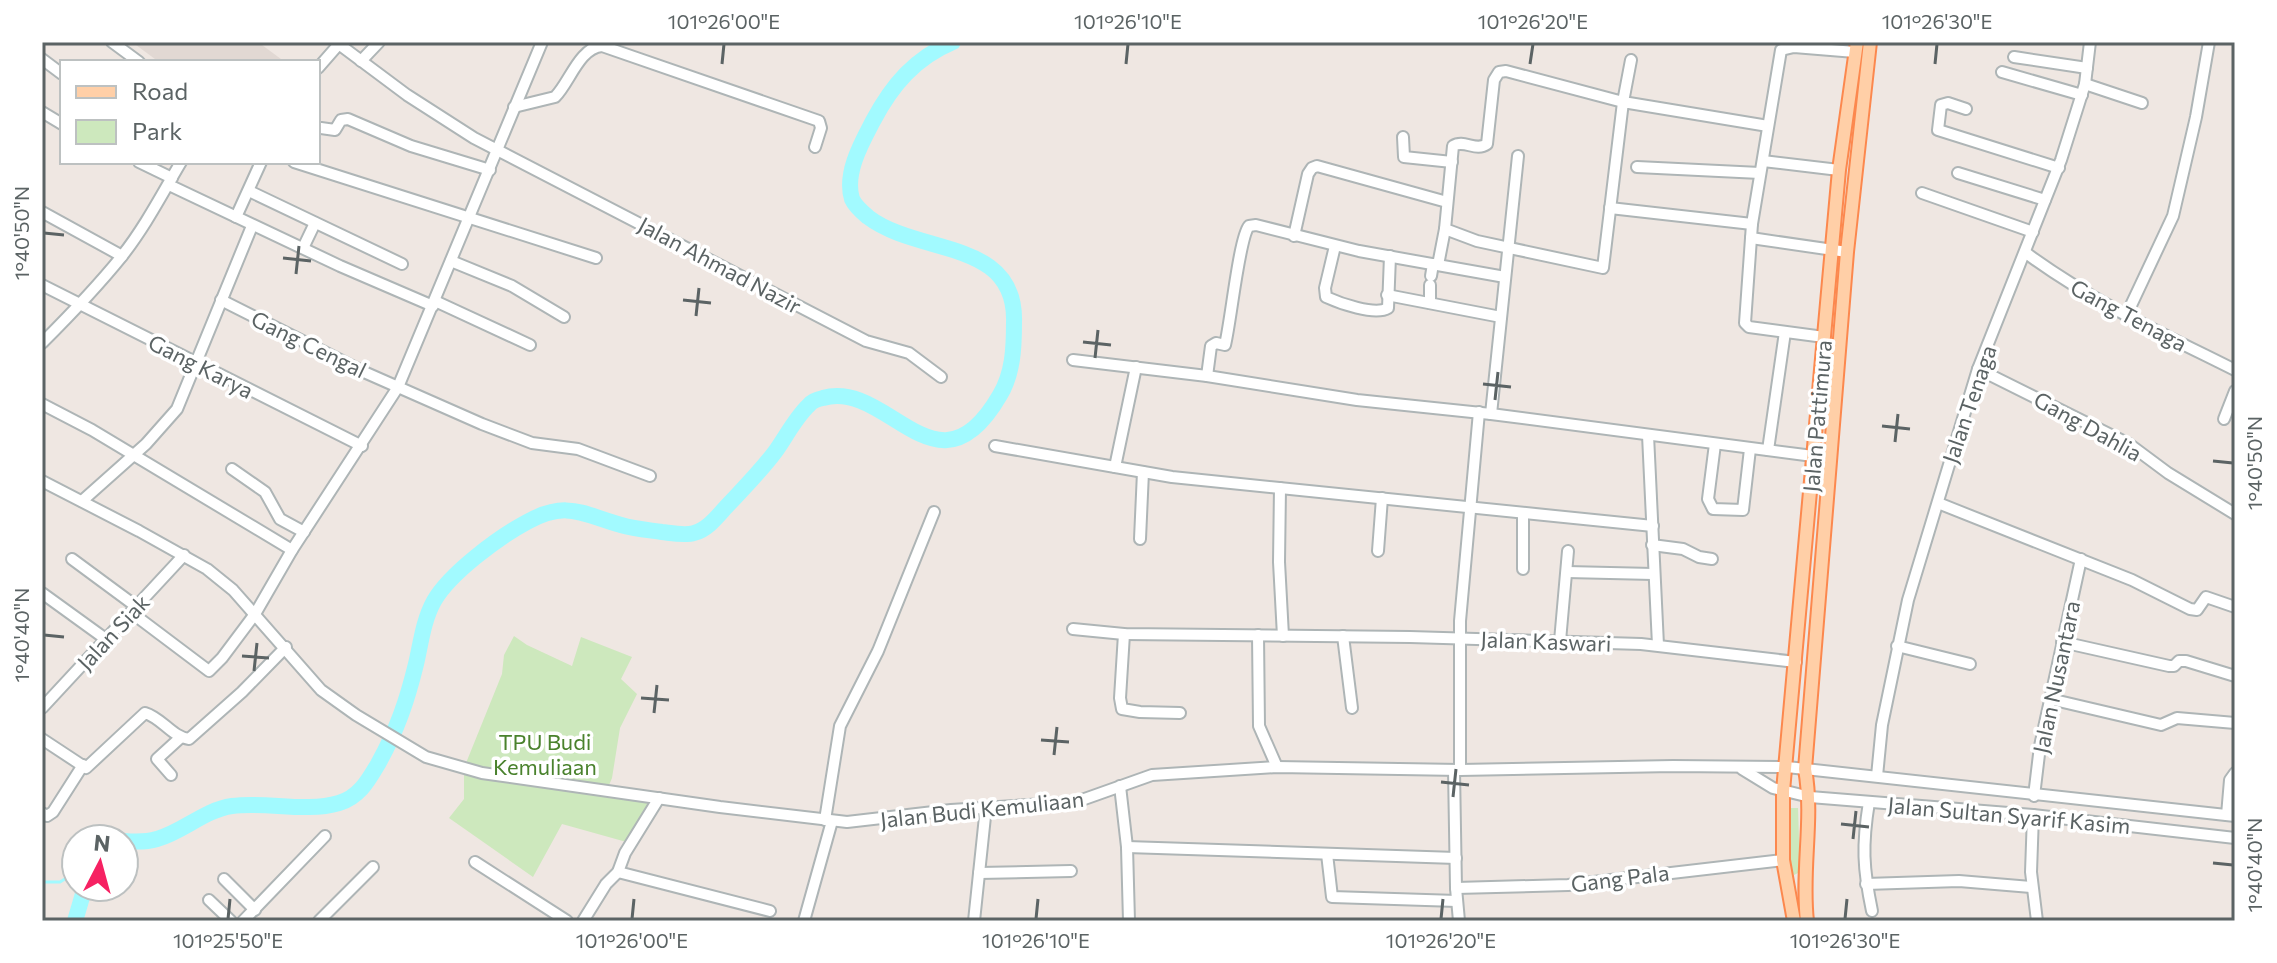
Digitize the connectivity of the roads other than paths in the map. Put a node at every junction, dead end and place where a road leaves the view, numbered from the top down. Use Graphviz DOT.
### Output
graph roads {
  1 [pos="112,42"];
  2 [pos="379,42"];
  3 [pos="542,42"];
  4 [pos="1870,42"];
  5 [pos="2090,42"];
  6 [pos="2209,42"];
  7 [pos="337,43"];
  8 [pos="1856,47"];
  9 [pos="2014,57"];
  10 [pos="42,59"];
  11 [pos="136,60"];
  12 [pos="1631,60"];
  13 [pos="361,61"];
  14 [pos="320,65"];
  15 [pos="2087,68"];
  16 [pos="60,72"];
  17 [pos="2002,72"];
  18 [pos="2083,89"];
  19 [pos="1623,102"];
  20 [pos="2142,103"];
  21 [pos="514,107"];
  22 [pos="1966,109"];
  23 [pos="1768,126"];
  24 [pos="321,128"];
  25 [pos="1403,137"];
  26 [pos="815,147"];
  27 [pos="498,151"];
  28 [pos="1518,156"];
  29 [pos="1452,162"];
  30 [pos="142,164"];
  31 [pos="180,164"];
  32 [pos="260,164"];
  33 [pos="300,164"];
  34 [pos="1637,167"];
  35 [pos="1761,167"];
  36 [pos="2059,168"];
  37 [pos="490,170"];
  38 [pos="1839,170"];
  39 [pos="1958,173"];
  40 [pos="170,181"];
  41 [pos="249,191"];
  42 [pos="1922,193"];
  43 [pos="2045,200"];
  44 [pos="1447,202"];
  45 [pos="1610,208"];
  46 [pos="42,212"];
  47 [pos="236,217"];
  48 [pos="471,217"];
  49 [pos="315,223"];
  50 [pos="1752,224"];
  51 [pos="252,226"];
  52 [pos="1445,229"];
  53 [pos="2033,232"];
  54 [pos="1294,236"];
  55 [pos="1751,238"];
  56 [pos="1335,246"];
  57 [pos="303,248"];
  58 [pos="1507,248"];
  59 [pos="1832,251"];
  60 [pos="1847,252"];
  61 [pos="2026,253"];
  62 [pos="122,256"];
  63 [pos="1390,256"];
  64 [pos="596,258"];
  65 [pos="451,261"];
  66 [pos="402,264"];
  67 [pos="1436,264"];
  68 [pos="1505,277"];
  69 [pos="42,285"];
  70 [pos="1387,295"];
  71 [pos="221,300"];
  72 [pos="1430,303"];
  73 [pos="81,304"];
  74 [pos="434,304"];
  75 [pos="2126,316"];
  76 [pos="564,317"];
  77 [pos="1501,317"];
  78 [pos="1785,332"];
  79 [pos="1824,337"];
  80 [pos="42,343"];
  81 [pos="530,345"];
  82 [pos="1073,360"];
  83 [pos="194,363"];
  84 [pos="1136,367"];
  85 [pos="1978,369"];
  86 [pos="2235,370"];
  87 [pos="1207,376"];
  88 [pos="941,377"];
  89 [pos="398,387"];
  90 [pos="2235,391"];
  91 [pos="42,404"];
  92 [pos="1485,413"];
  93 [pos="2224,419"];
  94 [pos="1648,435"];
  95 [pos="1715,444"];
  96 [pos="362,446"];
  97 [pos="995,446"];
  98 [pos="1750,449"];
  99 [pos="1768,450"];
  100 [pos="131,456"];
  101 [pos="1813,456"];
  102 [pos="1115,467"];
  103 [pos="232,469"];
  104 [pos="1143,472"];
  105 [pos="650,476"];
  106 [pos="42,481"];
  107 [pos="1280,488"];
  108 [pos="1382,498"];
  109 [pos="82,501"];
  110 [pos="1938,503"];
  111 [pos="1470,507"];
  112 [pos="934,512"];
  113 [pos="1523,514"];
  114 [pos="2235,514"];
  115 [pos="1653,526"];
  116 [pos="304,532"];
  117 [pos="1140,539"];
  118 [pos="1652,545"];
  119 [pos="292,550"];
  120 [pos="1378,551"];
  121 [pos="1568,551"];
  122 [pos="184,555"];
  123 [pos="72,559"];
  124 [pos="1712,559"];
  125 [pos="2081,559"];
  126 [pos="1523,569"];
  127 [pos="1567,572"];
  128 [pos="1653,574"];
  129 [pos="42,593"];
  130 [pos="2235,607"];
  131 [pos="134,610"];
  132 [pos="255,614"];
  133 [pos="1073,629"];
  134 [pos="1124,634"];
  135 [pos="1258,635"];
  136 [pos="1283,636"];
  137 [pos="1343,636"];
  138 [pos="1460,638"];
  139 [pos="107,640"];
  140 [pos="1560,641"];
  141 [pos="2062,642"];
  142 [pos="1658,645"];
  143 [pos="1897,646"];
  144 [pos="286,647"];
  145 [pos="1796,662"];
  146 [pos="1970,664"];
  147 [pos="2235,676"];
  148 [pos="2050,699"];
  149 [pos="42,708"];
  150 [pos="1352,708"];
  151 [pos="1180,713"];
  152 [pos="2235,723"];
  153 [pos="180,738"];
  154 [pos="42,739"];
  155 [pos="83,765"];
  156 [pos="1736,766"];
  157 [pos="1277,767"];
  158 [pos="1787,767"];
  159 [pos="1805,769"];
  160 [pos="1457,770"];
  161 [pos="2235,773"];
  162 [pos="171,775"];
  163 [pos="1877,776"];
  164 [pos="1120,786"];
  165 [pos="1783,791"];
  166 [pos="2034,796"];
  167 [pos="1810,797"];
  168 [pos="659,798"];
  169 [pos="1869,802"];
  170 [pos="986,807"];
  171 [pos="42,813"];
  172 [pos="2211,813"];
  173 [pos="2033,815"];
  174 [pos="2231,815"];
  175 [pos="828,821"];
  176 [pos="2208,835"];
  177 [pos="325,836"];
  178 [pos="2235,838"];
  179 [pos="1127,847"];
  180 [pos="1327,854"];
  181 [pos="1456,858"];
  182 [pos="1783,860"];
  183 [pos="475,862"];
  184 [pos="373,867"];
  185 [pos="1071,871"];
  186 [pos="618,872"];
  187 [pos="979,873"];
  188 [pos="224,879"];
  189 [pos="1866,884"];
  190 [pos="2031,887"];
  191 [pos="1456,888"];
  192 [pos="209,900"];
  193 [pos="1457,901"];
  194 [pos="255,910"];
  195 [pos="770,911"];
  196 [pos="1872,911"];
  197 [pos="231,921"];
  198 [pos="243,921"];
  199 [pos="319,921"];
  200 [pos="567,921"];
  201 [pos="583,921"];
  202 [pos="804,921"];
  203 [pos="974,921"];
  204 [pos="1129,921"];
  205 [pos="1459,921"];
  206 [pos="1794,921"];
  207 [pos="1807,921"];
  208 [pos="2037,921"];
  1 -- 11 [label="street"];
  2 -- 13 [label="street"];
  3 -- 21 [label="street"];
  4 -- 60 [label="main road, Jalan Pattimura"];
  5 -- 15 [label="street, Jalan Tenaga"];
  6 -- 75 [label="street"];
  7 -- 13 [label="street, Jalan Ahmad Nazir"];
  7 -- 14 [label="street"];
  8 -- 23 [label="street"];
  8 -- 38 [label="main road, Jalan Pattimura"];
  9 -- 15 [label="street"];
  10 -- 16 [label="street"];
  12 -- 19 [label="street"];
  13 -- 27 [label="street, Jalan Ahmad Nazir"];
  15 -- 18 [label="street, Jalan Tenaga"];
  17 -- 18 [label="street"];
  18 -- 20 [label="street"];
  18 -- 36 [label="street, Jalan Tenaga"];
  19 -- 23 [label="street"];
  19 -- 29 [label="street"];
  19 -- 45 [label="street"];
  21 -- 26 [label="street"];
  21 -- 27 [label="street"];
  22 -- 36 [label="street"];
  23 -- 35 [label="street"];
  24 -- 37 [label="street"];
  25 -- 29 [label="street"];
  27 -- 37 [label="street"];
  27 -- 88 [label="street, Jalan Ahmad Nazir"];
  28 -- 58 [label="street"];
  29 -- 44 [label="street"];
  30 -- 40 [label="street"];
  31 -- 40 [label="street"];
  32 -- 41 [label="street"];
  33 -- 48 [label="street"];
  34 -- 35 [label="street"];
  35 -- 38 [label="street"];
  35 -- 50 [label="street"];
  36 -- 43 [label="street, Jalan Tenaga"];
  37 -- 48 [label="street"];
  38 -- 59 [label="main road, Jalan Pattimura"];
  39 -- 43 [label="street"];
  40 -- 47 [label="street"];
  40 -- 62 [label="street"];
  41 -- 47 [label="street"];
  41 -- 49 [label="street"];
  42 -- 53 [label="street"];
  43 -- 53 [label="street, Jalan Tenaga"];
  44 -- 52 [label="street"];
  44 -- 54 [label="street"];
  45 -- 50 [label="street"];
  45 -- 58 [label="street"];
  46 -- 62 [label="street"];
  47 -- 51 [label="street"];
  48 -- 64 [label="street"];
  48 -- 65 [label="street"];
  49 -- 57 [label="street"];
  49 -- 66 [label="street"];
  50 -- 55 [label="street"];
  51 -- 57 [label="street"];
  51 -- 71 [label="street"];
  52 -- 58 [label="street"];
  52 -- 67 [label="street"];
  53 -- 61 [label="street, Jalan Tenaga"];
  54 -- 56 [label="street"];
  54 -- 87 [label="street"];
  55 -- 59 [label="street"];
  55 -- 78 [label="street"];
  56 -- 63 [label="street"];
  56 -- 70 [label="street"];
  57 -- 74 [label="street"];
  58 -- 68 [label="street"];
  59 -- 60 [label="street"];
  59 -- 79 [label="main road, Jalan Pattimura"];
  60 -- 159 [label="main road, Jalan Pattimura"];
  61 -- 75 [label="street, Gang Tenaga"];
  61 -- 85 [label="street, Jalan Tenaga"];
  62 -- 73 [label="street"];
  63 -- 67 [label="street"];
  63 -- 70 [label="street"];
  65 -- 74 [label="street"];
  65 -- 76 [label="street"];
  67 -- 68 [label="street"];
  67 -- 72 [label="street"];
  68 -- 77 [label="street"];
  69 -- 73 [label="street, Gang Karya"];
  70 -- 72 [label="street"];
  71 -- 83 [label="street"];
  71 -- 89 [label="street, Gang Cengal"];
  72 -- 77 [label="street"];
  73 -- 80 [label="street"];
  73 -- 83 [label="street, Gang Karya"];
  74 -- 81 [label="street"];
  74 -- 89 [label="street"];
  75 -- 86 [label="street, Gang Tenaga"];
  77 -- 92 [label="street"];
  78 -- 79 [label="street"];
  78 -- 99 [label="street"];
  79 -- 101 [label="main road, Jalan Pattimura"];
  82 -- 84 [label="street"];
  83 -- 96 [label="street, Gang Karya"];
  83 -- 100 [label="street"];
  84 -- 87 [label="street"];
  84 -- 102 [label="street"];
  85 -- 110 [label="street, Jalan Tenaga"];
  85 -- 114 [label="street, Gang Dahlia"];
  87 -- 92 [label="street"];
  89 -- 96 [label="street"];
  89 -- 105 [label="street, Gang Cengal"];
  90 -- 93 [label="street"];
  91 -- 100 [label="street"];
  92 -- 94 [label="street"];
  92 -- 111 [label="street"];
  94 -- 95 [label="street"];
  94 -- 115 [label="street"];
  95 -- 98 [label="street"];
  95 -- 98 [label="street"];
  96 -- 116 [label="street"];
  97 -- 102 [label="street"];
  98 -- 99 [label="street"];
  99 -- 101 [label="street"];
  100 -- 109 [label="street"];
  100 -- 119 [label="street"];
  101 -- 145 [label="main road, Jalan Pattimura"];
  102 -- 104 [label="street"];
  103 -- 116 [label="street"];
  104 -- 107 [label="street"];
  104 -- 117 [label="street"];
  106 -- 109 [label="street, Jalan Budi Kemuliaan"];
  107 -- 108 [label="street"];
  107 -- 136 [label="street"];
  108 -- 111 [label="street"];
  108 -- 120 [label="street"];
  109 -- 122 [label="street, Jalan Budi Kemuliaan"];
  110 -- 125 [label="street"];
  110 -- 143 [label="street, Jalan Tenaga"];
  111 -- 113 [label="street"];
  111 -- 138 [label="street"];
  112 -- 175 [label="street"];
  113 -- 115 [label="street"];
  113 -- 126 [label="street"];
  115 -- 118 [label="street"];
  116 -- 119 [label="street"];
  118 -- 124 [label="street"];
  118 -- 128 [label="street"];
  119 -- 132 [label="street"];
  121 -- 127 [label="street"];
  122 -- 131 [label="street, Jalan Siak"];
  122 -- 132 [label="street, Jalan Budi Kemuliaan"];
  123 -- 131 [label="street"];
  125 -- 130 [label="street"];
  125 -- 141 [label="street, Jalan Nusantara"];
  127 -- 128 [label="street"];
  127 -- 140 [label="street"];
  128 -- 142 [label="street"];
  129 -- 139 [label="street"];
  131 -- 132 [label="street"];
  131 -- 139 [label="street, Jalan Siak"];
  132 -- 144 [label="street, Jalan Budi Kemuliaan"];
  133 -- 134 [label="street, Jalan Kaswari"];
  134 -- 135 [label="street, Jalan Kaswari"];
  134 -- 151 [label="street"];
  135 -- 136 [label="street, Jalan Kaswari"];
  135 -- 157 [label="street"];
  136 -- 137 [label="street, Jalan Kaswari"];
  137 -- 138 [label="street, Jalan Kaswari"];
  137 -- 150 [label="street"];
  138 -- 140 [label="street, Jalan Kaswari"];
  138 -- 160 [label="street"];
  139 -- 149 [label="street, Jalan Siak"];
  140 -- 142 [label="street, Jalan Kaswari"];
  141 -- 147 [label="street"];
  141 -- 148 [label="street, Jalan Nusantara"];
  142 -- 145 [label="street, Jalan Kaswari"];
  143 -- 146 [label="street"];
  143 -- 163 [label="street, Jalan Tenaga"];
  144 -- 153 [label="street"];
  144 -- 168 [label="street, Jalan Budi Kemuliaan"];
  145 -- 158 [label="main road, Jalan Pattimura"];
  148 -- 152 [label="street"];
  148 -- 166 [label="street, Jalan Nusantara"];
  153 -- 155 [label="street"];
  153 -- 162 [label="street"];
  154 -- 155 [label="street"];
  155 -- 171 [label="street"];
  156 -- 158 [label="street, Jalan Budi Kemuliaan"];
  156 -- 160 [label="street, Jalan Budi Kemuliaan"];
  156 -- 165 [label="street, Jalan Budi Kemuliaan"];
  157 -- 160 [label="street, Jalan Budi Kemuliaan"];
  157 -- 164 [label="street, Jalan Budi Kemuliaan"];
  158 -- 159 [label="street, Jalan Budi Kemuliaan"];
  158 -- 165 [label="main road, Jalan Pattimura"];
  159 -- 163 [label="street, Jalan Budi Kemuliaan"];
  159 -- 167 [label="main road, Jalan Pattimura"];
  160 -- 181 [label="street"];
  161 -- 174 [label="street"];
  163 -- 166 [label="street, Jalan Budi Kemuliaan"];
  164 -- 170 [label="street, Jalan Budi Kemuliaan"];
  164 -- 179 [label="street"];
  165 -- 167 [label="street, Jalan Sultan Syarif Kasim"];
  165 -- 182 [label="main road, Jalan Pattimura"];
  166 -- 172 [label="street, Jalan Budi Kemuliaan"];
  167 -- 169 [label="street, Jalan Sultan Syarif Kasim"];
  167 -- 207 [label="main road, Jalan Pattimura"];
  168 -- 175 [label="street, Jalan Budi Kemuliaan"];
  168 -- 186 [label="street"];
  169 -- 173 [label="street, Jalan Sultan Syarif Kasim"];
  169 -- 189 [label="street"];
  170 -- 175 [label="street, Jalan Budi Kemuliaan"];
  170 -- 187 [label="street"];
  172 -- 174 [label="street, Jalan Budi Kemuliaan"];
  172 -- 176 [label="street"];
  173 -- 176 [label="street, Jalan Sultan Syarif Kasim"];
  173 -- 190 [label="street"];
  175 -- 202 [label="street"];
  176 -- 178 [label="street, Jalan Sultan Syarif Kasim"];
  177 -- 194 [label="street"];
  179 -- 180 [label="street"];
  179 -- 204 [label="street"];
  180 -- 181 [label="street"];
  180 -- 193 [label="street"];
  181 -- 191 [label="street"];
  182 -- 191 [label="street, Gang Pala"];
  182 -- 206 [label="main road, Jalan Pattimura"];
  183 -- 200 [label="street"];
  184 -- 199 [label="street"];
  185 -- 187 [label="street"];
  186 -- 195 [label="street"];
  186 -- 201 [label="street"];
  187 -- 203 [label="street"];
  188 -- 194 [label="street"];
  189 -- 190 [label="street"];
  189 -- 196 [label="street"];
  190 -- 208 [label="street"];
  191 -- 193 [label="street"];
  192 -- 197 [label="street"];
  193 -- 205 [label="street"];
  194 -- 198 [label="street"];
}
